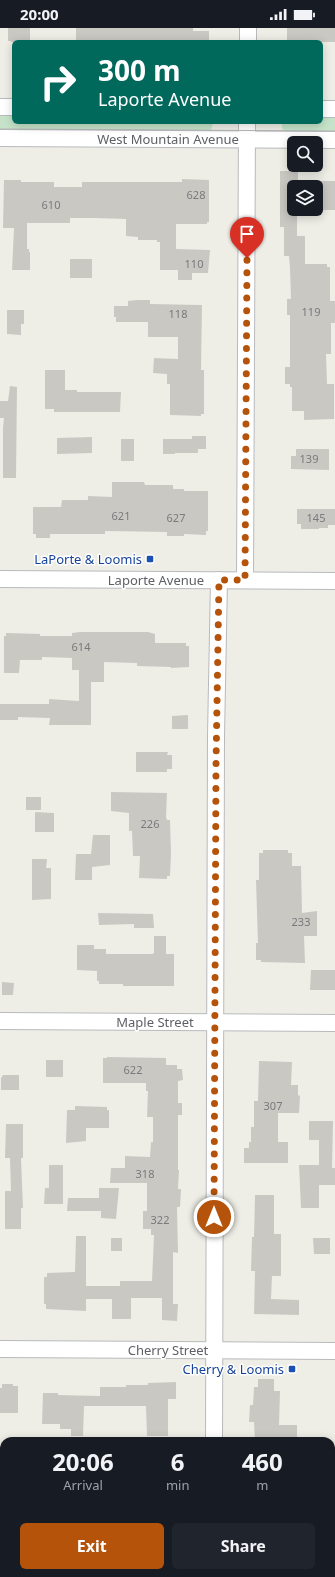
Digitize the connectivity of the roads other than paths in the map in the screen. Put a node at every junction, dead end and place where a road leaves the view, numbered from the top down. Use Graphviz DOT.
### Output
graph roads {
  1 [pos="248,28"];
  2 [pos="248,40"];
  3 [pos="0,107"];
  4 [pos="12,107"];
  5 [pos="323,109"];
  6 [pos="335,109"];
  7 [pos="247,124"];
  8 [pos="0,138"];
  9 [pos="247,139"];
  10 [pos="335,140"];
  11 [pos="0,579"];
  12 [pos="219,580"];
  13 [pos="245,580"];
  14 [pos="335,581"];
  15 [pos="0,1022"];
  16 [pos="215,1022"];
  17 [pos="335,1023"];
  18 [pos="0,1349"];
  19 [pos="214,1350"];
  20 [pos="335,1351"];
  21 [pos="214,1437"];
  1 -- 2 [label="street"];
  3 -- 4 [label="street"];
  5 -- 6 [label="street"];
  7 -- 9 [label="street"];
  8 -- 9 [label="street, West Mountain Avenue"];
  9 -- 10 [label="street, West Mountain Avenue"];
  9 -- 13 [label="street"];
  11 -- 12 [label="street, Laporte Avenue"];
  12 -- 13 [label="street, Laporte Avenue"];
  12 -- 16 [label="street"];
  13 -- 14 [label="street, Laporte Avenue"];
  15 -- 16 [label="street, Maple Street"];
  16 -- 17 [label="street, Maple Street"];
  16 -- 19 [label="street"];
  18 -- 19 [label="street, Cherry Street"];
  19 -- 20 [label="street, Cherry Street"];
  19 -- 21 [label="street"];
}
